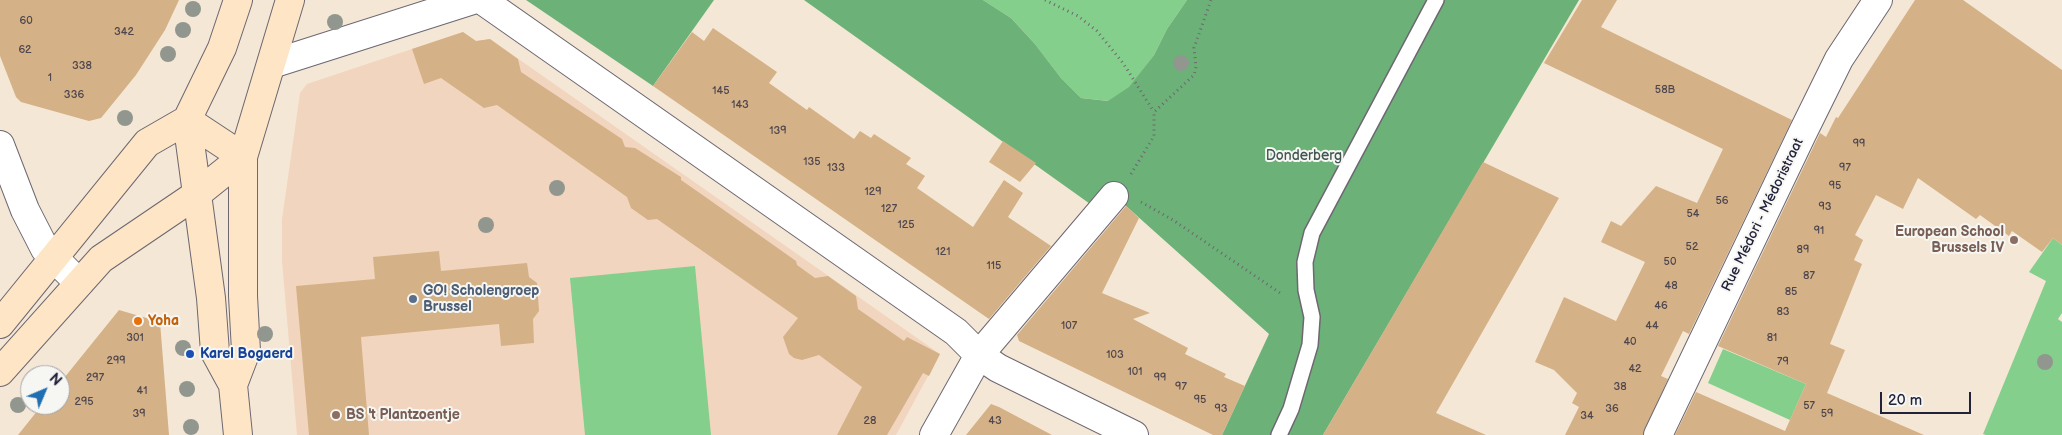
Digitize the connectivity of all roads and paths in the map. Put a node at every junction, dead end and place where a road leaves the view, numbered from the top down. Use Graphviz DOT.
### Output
graph roads {
  1 [pos="238,0"];
  2 [pos="290,0"];
  3 [pos="473,0"];
  4 [pos="482,0"];
  5 [pos="1045,0"];
  6 [pos="1211,0"];
  7 [pos="1436,0"];
  8 [pos="1878,0"];
  9 [pos="272,64"];
  10 [pos="1154,112"];
  11 [pos="187,120"];
  12 [pos="0,145"];
  13 [pos="243,157"];
  14 [pos="1117,193"];
  15 [pos="197,194"];
  16 [pos="53,260"];
  17 [pos="79,283"];
  18 [pos="1312,317"];
  19 [pos="0,324"];
  20 [pos="980,355"];
  21 [pos="0,372"];
  22 [pos="233,385"];
  23 [pos="238,435"];
  24 [pos="934,435"];
  25 [pos="1134,435"];
  26 [pos="1278,435"];
  27 [pos="1658,435"];
  1 -- 11 [label="main road"];
  2 -- 9 [label="main road"];
  3 -- 9 [label="street"];
  4 -- 20 [label="street"];
  5 -- 10 [label="path"];
  6 -- 10 [label="path"];
  7 -- 18 [label="lane"];
  8 -- 27 [label="street, Rue Médori - Médoristraat"];
  9 -- 13 [label="main road"];
  10 -- 14 [label="path"];
  11 -- 13 [label="main road"];
  11 -- 15 [label="main road"];
  11 -- 16 [label="main road"];
  12 -- 16 [label="street"];
  13 -- 15 [label="main road"];
  13 -- 22 [label="main road"];
  14 -- 18 [label="path"];
  14 -- 20 [label="street"];
  15 -- 17 [label="main road"];
  15 -- 22 [label="main road"];
  16 -- 17 [label="street"];
  16 -- 19 [label="main road"];
  17 -- 21 [label="main road"];
  18 -- 26 [label="lane"];
  20 -- 24 [label="street"];
  20 -- 25 [label="street"];
  22 -- 23 [label="main road"];
}
